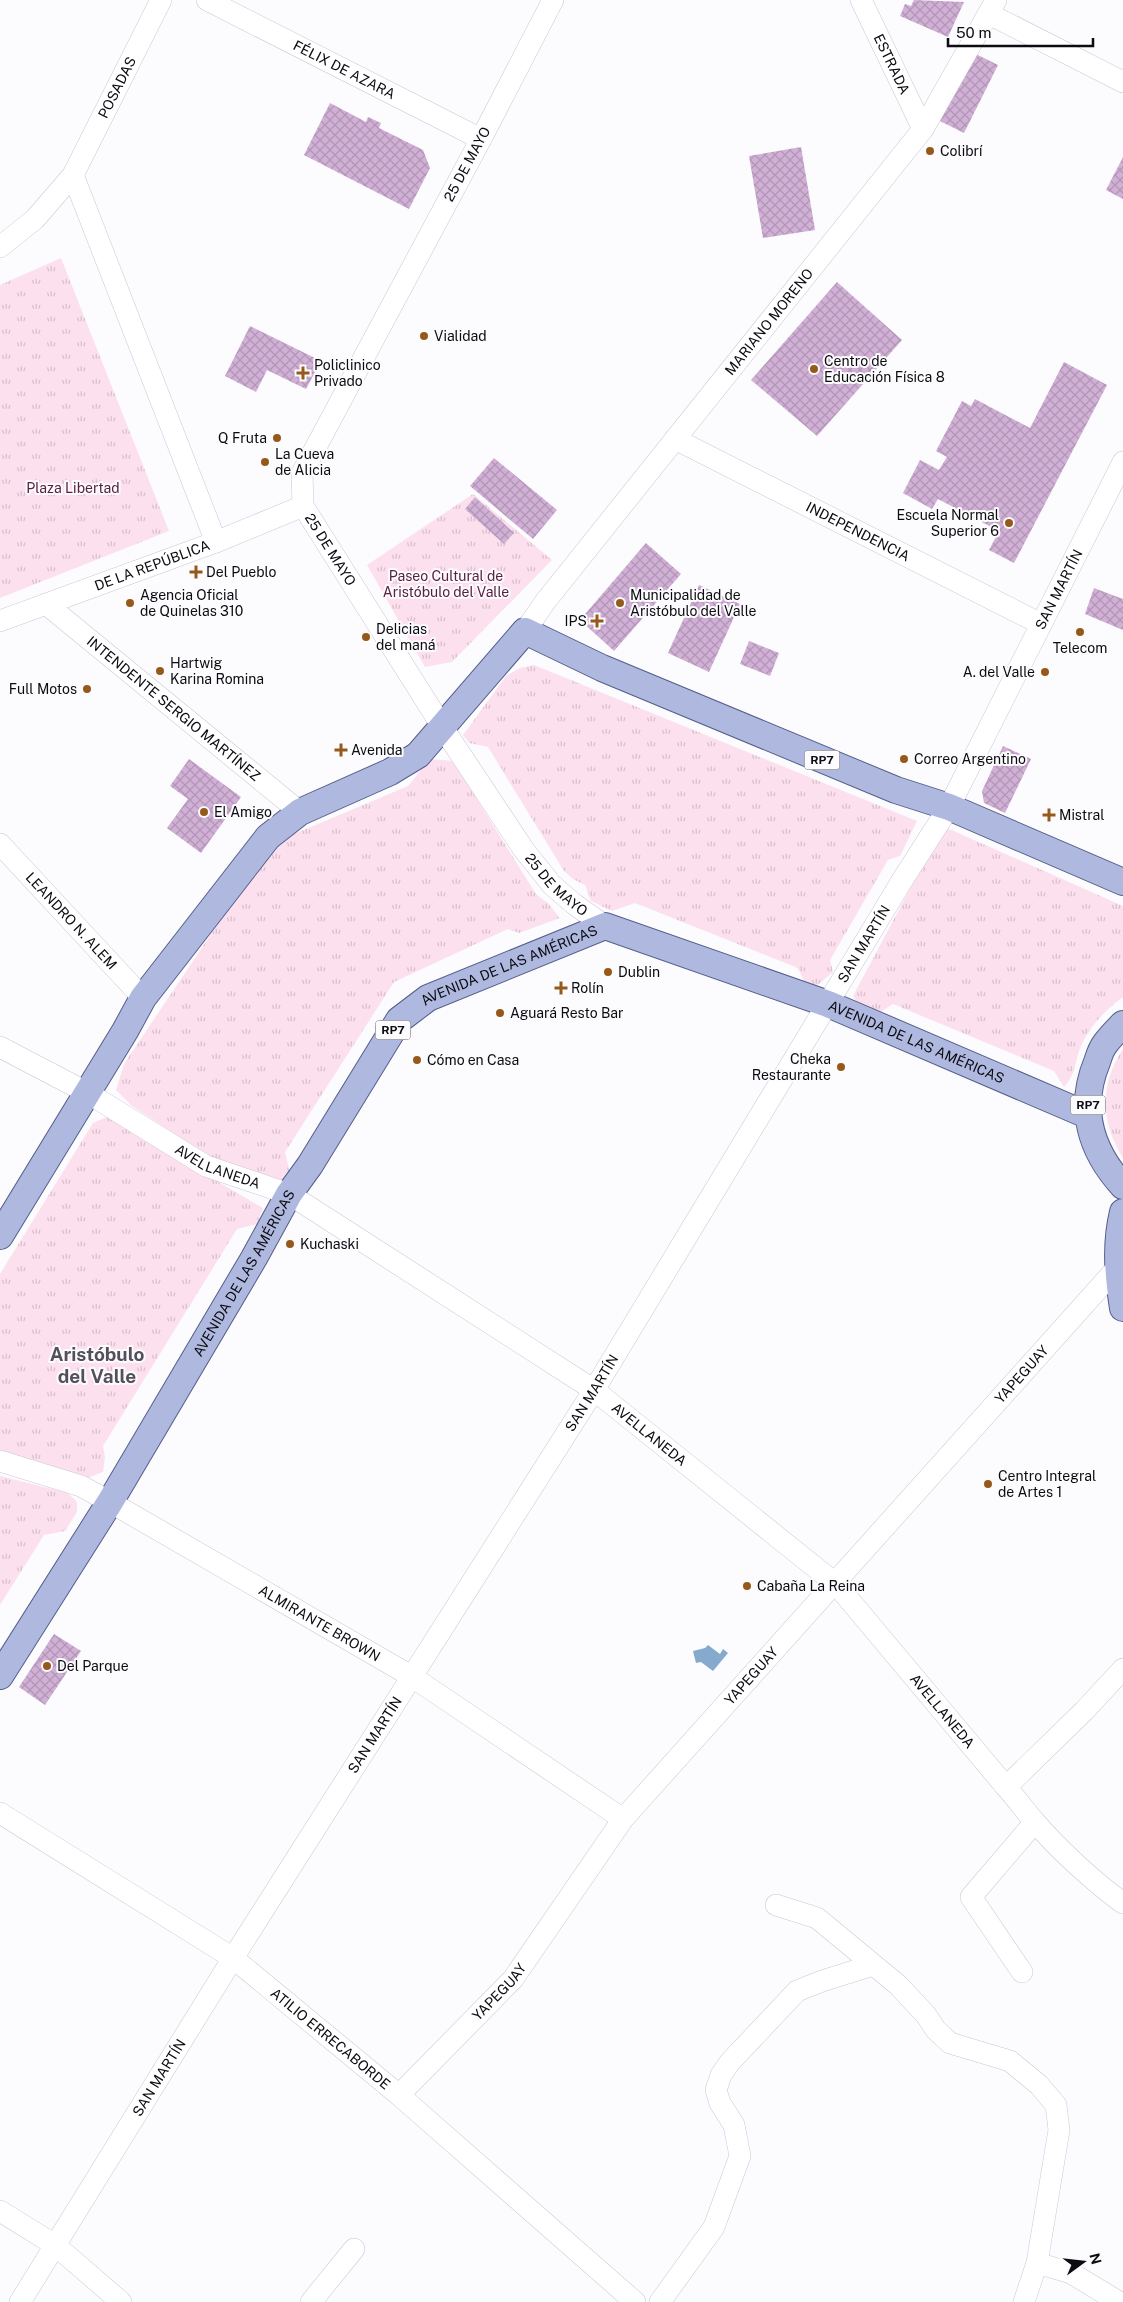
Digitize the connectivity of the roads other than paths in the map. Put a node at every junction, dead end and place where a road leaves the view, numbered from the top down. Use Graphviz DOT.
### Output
graph roads {
  1 [pos="161,0"];
  2 [pos="207,0"];
  3 [pos="553,0"];
  4 [pos="861,0"];
  5 [pos="992,7"];
  6 [pos="1123,82"];
  7 [pos="923,129"];
  8 [pos="481,139"];
  9 [pos="73,175"];
  10 [pos="0,247"];
  11 [pos="675,440"];
  12 [pos="1123,462"];
  13 [pos="303,506"];
  14 [pos="216,542"];
  15 [pos="46,604"];
  16 [pos="0,621"];
  17 [pos="1041,624"];
  18 [pos="525,631"];
  19 [pos="442,728"];
  20 [pos="949,807"];
  21 [pos="300,812"];
  22 [pos="0,844"];
  23 [pos="1123,882"];
  24 [pos="605,926"];
  25 [pos="143,998"];
  26 [pos="828,1004"];
  27 [pos="1123,1024"];
  28 [pos="0,1047"];
  29 [pos="88,1092"];
  30 [pos="1087,1115"];
  31 [pos="1123,1186"];
  32 [pos="289,1194"];
  33 [pos="1123,1212"];
  34 [pos="0,1236"];
  35 [pos="1117,1268"];
  36 [pos="1123,1308"];
  37 [pos="594,1390"];
  38 [pos="0,1460"];
  39 [pos="110,1502"];
  40 [pos="836,1584"];
  41 [pos="1123,1669"];
  42 [pos="0,1676"];
  43 [pos="411,1676"];
  44 [pos="1006,1787"];
  45 [pos="0,1813"];
  46 [pos="623,1819"];
  47 [pos="1035,1822"];
  48 [pos="1123,1903"];
  49 [pos="776,1905"];
  50 [pos="233,1958"];
  51 [pos="874,1965"];
  52 [pos="1022,1972"];
  53 [pos="400,2095"];
  54 [pos="0,2211"];
  55 [pos="55,2245"];
  56 [pos="354,2249"];
  57 [pos="1037,2263"];
  58 [pos="20,2302"];
  59 [pos="121,2302"];
  60 [pos="311,2302"];
  61 [pos="635,2302"];
  62 [pos="660,2302"];
  63 [pos="1024,2302"];
  64 [pos="1118,2302"];
  1 -- 9 [label="street, POSADAS"];
  2 -- 8 [label="street, FÉLIX DE AZARA"];
  3 -- 8 [label="street, 25 DE MAYO"];
  4 -- 7 [label="street, ESTRADA"];
  5 -- 6 [label="street"];
  5 -- 7 [label="street, MARIANO MORENO"];
  7 -- 11 [label="street, MARIANO MORENO"];
  8 -- 13 [label="street, 25 DE MAYO"];
  9 -- 10 [label="street, POSADAS"];
  9 -- 14 [label="street"];
  11 -- 17 [label="street, INDEPENDENCIA"];
  11 -- 18 [label="street, MARIANO MORENO"];
  12 -- 17 [label="street, SAN MARTÍN"];
  13 -- 14 [label="street, DE LA REPÚBLICA"];
  13 -- 19 [label="street, 25 DE MAYO"];
  14 -- 15 [label="street, DE LA REPÚBLICA"];
  15 -- 16 [label="street, DE LA REPÚBLICA"];
  15 -- 21 [label="street, INTENDENTE SERGIO MARTÍNEZ"];
  17 -- 20 [label="street, SAN MARTÍN"];
  18 -- 19 [label="main road"];
  18 -- 20 [label="main road, RP7"];
  19 -- 21 [label="main road"];
  19 -- 24 [label="street, 25 DE MAYO"];
  20 -- 23 [label="main road, RP7"];
  20 -- 26 [label="street, SAN MARTÍN"];
  21 -- 25 [label="main road"];
  22 -- 25 [label="street, LEANDRO N. ALEM"];
  24 -- 26 [label="main road, AVENIDA DE LAS AMÉRICAS / RP7"];
  24 -- 32 [label="main road, AVENIDA DE LAS AMÉRICAS / RP7"];
  25 -- 29 [label="main road"];
  26 -- 30 [label="main road, AVENIDA DE LAS AMÉRICAS / RP7"];
  26 -- 37 [label="street, SAN MARTÍN"];
  27 -- 30 [label="main road, RP7"];
  28 -- 29 [label="street, AVELLANEDA"];
  29 -- 32 [label="street, AVELLANEDA"];
  29 -- 34 [label="main road"];
  30 -- 31 [label="main road, RP7"];
  32 -- 37 [label="street, AVELLANEDA"];
  32 -- 39 [label="main road, AVENIDA DE LAS AMÉRICAS / RP7"];
  33 -- 35 [label="main road"];
  35 -- 36 [label="main road"];
  35 -- 40 [label="street, YAPEGUAY"];
  37 -- 40 [label="street, AVELLANEDA"];
  37 -- 43 [label="street, SAN MARTÍN"];
  38 -- 39 [label="street, ALMIRANTE BROWN"];
  39 -- 42 [label="main road, AVENIDA DE LAS AMÉRICAS / RP7"];
  39 -- 43 [label="street, ALMIRANTE BROWN"];
  40 -- 44 [label="street, AVELLANEDA"];
  40 -- 46 [label="street, YAPEGUAY"];
  41 -- 44 [label="street"];
  43 -- 46 [label="street, ALMIRANTE BROWN"];
  43 -- 50 [label="street, SAN MARTÍN"];
  44 -- 47 [label="street, AVELLANEDA"];
  45 -- 50 [label="street, ATILIO ERRECABORDE"];
  46 -- 53 [label="street, YAPEGUAY"];
  47 -- 48 [label="street, AVELLANEDA"];
  47 -- 52 [label="street"];
  49 -- 51 [label="street"];
  50 -- 53 [label="street, ATILIO ERRECABORDE"];
  50 -- 55 [label="street, SAN MARTÍN"];
  51 -- 57 [label="street"];
  51 -- 62 [label="street"];
  53 -- 61 [label="street, ATILIO ERRECABORDE"];
  54 -- 55 [label="street"];
  55 -- 58 [label="street, SAN MARTÍN"];
  55 -- 59 [label="street"];
  56 -- 60 [label="street"];
  57 -- 63 [label="street"];
  57 -- 64 [label="street"];
}
